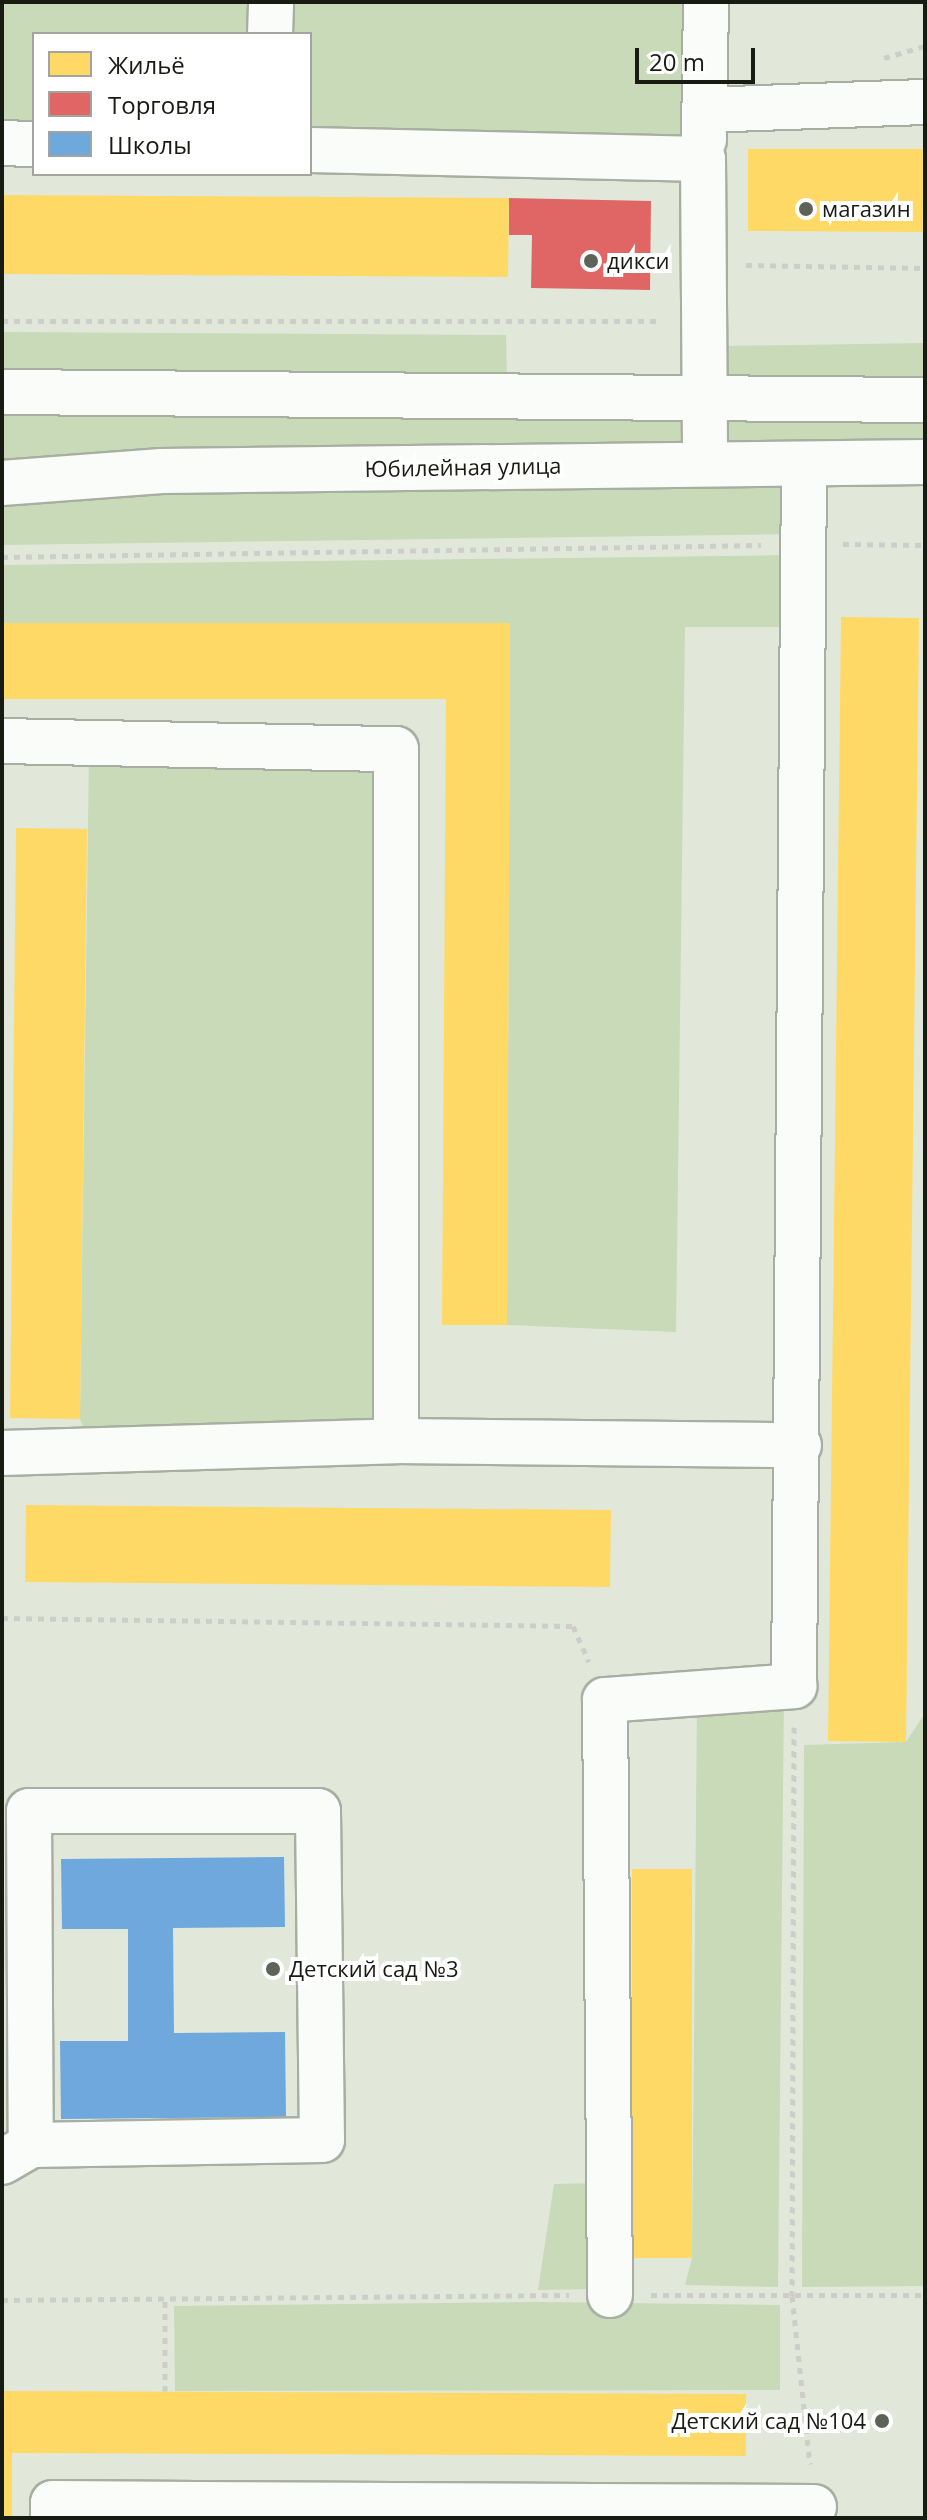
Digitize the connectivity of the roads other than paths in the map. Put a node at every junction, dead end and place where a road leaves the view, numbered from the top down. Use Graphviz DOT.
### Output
graph roads {
  1 [pos="271,2"];
  2 [pos="706,2"];
  3 [pos="270,32"];
  4 [pos="925,102"];
  5 [pos="705,110"];
  6 [pos="2,143"];
  7 [pos="32,144"];
  8 [pos="312,150"];
  9 [pos="703,159"];
  10 [pos="2,392"];
  11 [pos="706,400"];
  12 [pos="925,400"];
  13 [pos="925,462"];
  14 [pos="705,463"];
  15 [pos="804,464"];
  16 [pos="2,483"];
  17 [pos="2,741"];
  18 [pos="396,1441"];
  19 [pos="799,1445"];
  20 [pos="2,1453"];
  21 [pos="17,2154"];
  22 [pos="610,2295"];
  23 [pos="814,2507"];
  24 [pos="196,2511"];
  25 [pos="631,2512"];
  26 [pos="53,2518"];
  1 -- 3 [label="street"];
  2 -- 5 [label="street"];
  4 -- 5 [label="street"];
  5 -- 9 [label="street"];
  6 -- 7 [label="street"];
  8 -- 9 [label="street"];
  9 -- 11 [label="street"];
  10 -- 11 [label="street"];
  11 -- 12 [label="street"];
  11 -- 14 [label="street"];
  13 -- 15 [label="street, Юбилейная улица"];
  14 -- 15 [label="street, Юбилейная улица"];
  14 -- 16 [label="street, Юбилейная улица"];
  15 -- 19 [label="street"];
  17 -- 18 [label="street"];
  18 -- 19 [label="street"];
  18 -- 20 [label="street"];
  19 -- 22 [label="street"];
  21 -- 21 [label="street"];
  23 -- 25 [label="street"];
  24 -- 25 [label="street"];
  24 -- 26 [label="street"];
}
